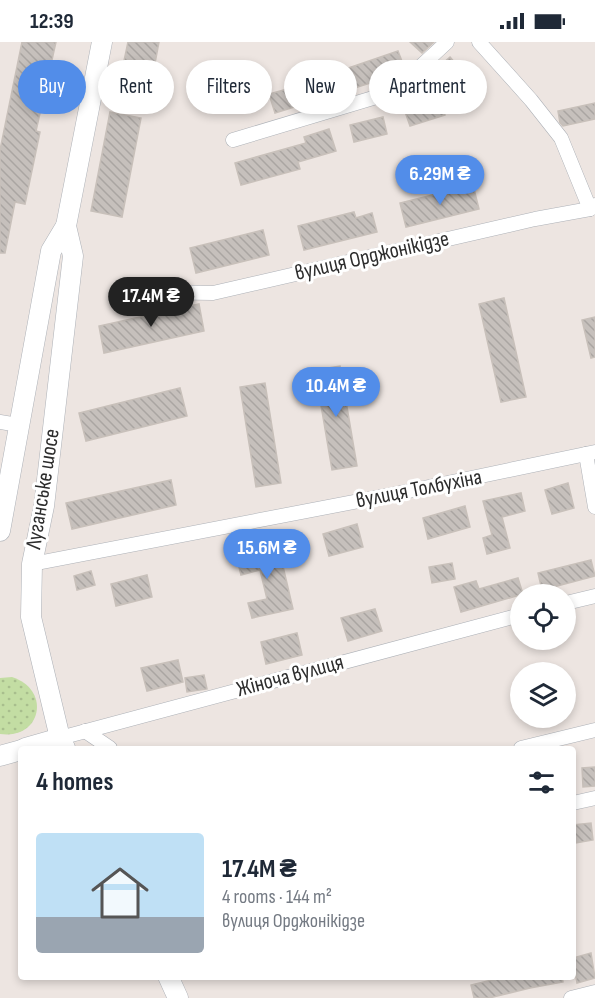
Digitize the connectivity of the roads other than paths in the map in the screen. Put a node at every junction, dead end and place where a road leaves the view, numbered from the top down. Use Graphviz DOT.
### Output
graph roads {
  1 [pos="102,42"];
  2 [pos="447,42"];
  3 [pos="479,42"];
  4 [pos="233,140"];
  5 [pos="593,207"];
  6 [pos="66,226"];
  7 [pos="146,292"];
  8 [pos="9,424"];
  9 [pos="590,453"];
  10 [pos="595,507"];
  11 [pos="0,531"];
  12 [pos="32,564"];
  13 [pos="595,596"];
  14 [pos="576,601"];
  15 [pos="510,618"];
  16 [pos="595,730"];
  17 [pos="86,731"];
  18 [pos="62,743"];
  19 [pos="42,746"];
  20 [pos="107,746"];
  21 [pos="529,746"];
  22 [pos="18,751"];
  23 [pos="0,756"];
  24 [pos="595,798"];
  25 [pos="576,802"];
  26 [pos="170,980"];
  27 [pos="595,992"];
  28 [pos="178,998"];
  29 [pos="571,998"];
  1 -- 6 [label="main road, Луганське шосе"];
  2 -- 4 [label="street"];
  3 -- 5 [label="street"];
  5 -- 7 [label="street, вулиця Орджонікідзе"];
  6 -- 8 [label="main road, Луганське шосе"];
  6 -- 12 [label="main road, Луганське шосе"];
  8 -- 11 [label="main road, Луганське шосе"];
  9 -- 10 [label="street"];
  9 -- 12 [label="street, вулиця Толбухіна"];
  12 -- 18 [label="main road, Луганське шосе"];
  13 -- 14 [label="street"];
  15 -- 17 [label="street, Жіноча вулиця"];
  16 -- 21 [label="street"];
  17 -- 18 [label="street, Жіноча вулиця"];
  17 -- 20 [label="street"];
  18 -- 19 [label="main road"];
  22 -- 23 [label="main road"];
  24 -- 25 [label="street"];
  26 -- 28 [label="main road"];
  27 -- 29 [label="street"];
}
